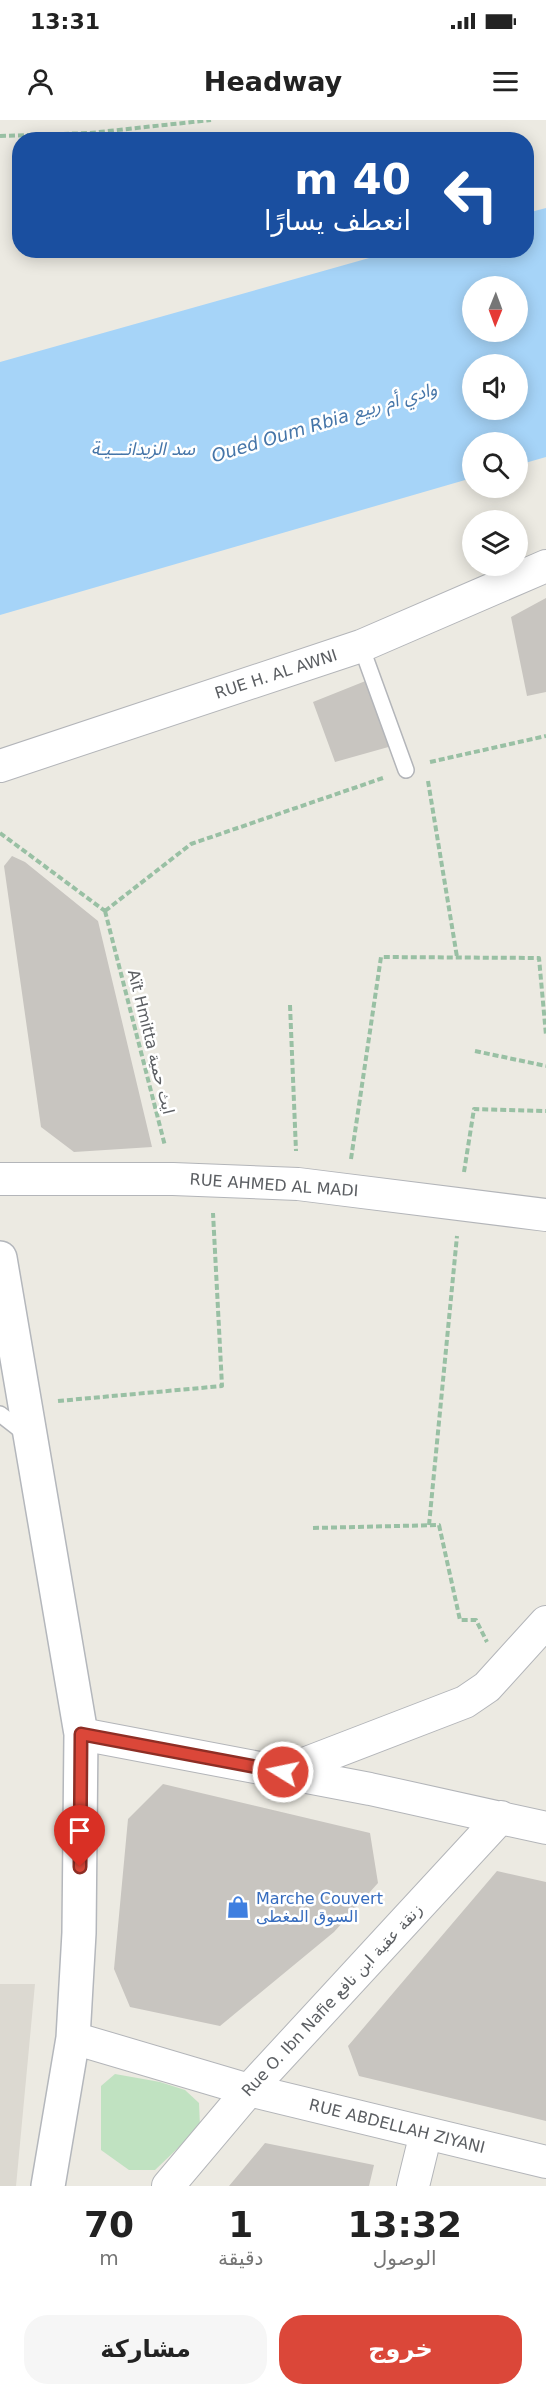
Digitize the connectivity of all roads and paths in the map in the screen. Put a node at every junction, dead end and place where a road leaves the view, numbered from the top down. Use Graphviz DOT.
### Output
graph roads {
  1 [pos="211,120"];
  2 [pos="99,132"];
  3 [pos="546,566"];
  4 [pos="361,646"];
  5 [pos="546,736"];
  6 [pos="425,763"];
  7 [pos="0,766"];
  8 [pos="406,770"];
  9 [pos="0,833"];
  10 [pos="105,911"];
  11 [pos="457,957"];
  12 [pos="290,1005"];
  13 [pos="546,1035"];
  14 [pos="475,1051"];
  15 [pos="546,1066"];
  16 [pos="546,1111"];
  17 [pos="0,1179"];
  18 [pos="173,1179"];
  19 [pos="211,1180"];
  20 [pos="298,1184"];
  21 [pos="347,1190"];
  22 [pos="460,1204"];
  23 [pos="546,1215"];
  24 [pos="0,1258"];
  25 [pos="12,1409"];
  26 [pos="429,1525"];
  27 [pos="313,1528"];
  28 [pos="546,1622"];
  29 [pos="501,1672"];
  30 [pos="81,1734"];
  31 [pos="283,1772"];
  32 [pos="501,1817"];
  33 [pos="546,1828"];
  34 [pos="73,2038"];
  35 [pos="249,2090"];
  36 [pos="426,2133"];
  37 [pos="546,2162"];
  38 [pos="48,2186"];
  39 [pos="168,2186"];
  40 [pos="413,2186"];
  1 -- 2 [label="path"];
  3 -- 4 [label="street, RUE H. AL AWNI"];
  4 -- 7 [label="street, RUE H. AL AWNI"];
  4 -- 8 [label="lane"];
  5 -- 6 [label="path"];
  6 -- 8 [label="path"];
  6 -- 11 [label="path"];
  8 -- 10 [label="path"];
  9 -- 10 [label="path"];
  10 -- 18 [label="path, Aït Hmitta ايث حمية"];
  11 -- 13 [label="path"];
  11 -- 21 [label="path"];
  12 -- 20 [label="path"];
  14 -- 15 [label="path"];
  16 -- 22 [label="path"];
  17 -- 18 [label="street, RUE AHMED AL MADI"];
  18 -- 19 [label="street, RUE AHMED AL MADI"];
  19 -- 20 [label="street, RUE AHMED AL MADI"];
  19 -- 25 [label="path"];
  20 -- 21 [label="street, RUE AHMED AL MADI"];
  21 -- 22 [label="street, RUE AHMED AL MADI"];
  22 -- 23 [label="street, RUE AHMED AL MADI"];
  22 -- 26 [label="path"];
  24 -- 25 [label="main road"];
  25 -- 30 [label="main road"];
  26 -- 27 [label="path"];
  26 -- 29 [label="path"];
  28 -- 29 [label="street"];
  29 -- 31 [label="street"];
  30 -- 31 [label="street"];
  30 -- 34 [label="main road"];
  31 -- 32 [label="street"];
  32 -- 33 [label="street"];
  32 -- 35 [label="street, Rue O. Ibn Nafie زنقة عقبة ابن نافع"];
  34 -- 35 [label="street, RUE ABDELLAH ZIYANI"];
  34 -- 38 [label="main road"];
  35 -- 36 [label="street, RUE ABDELLAH ZIYANI"];
  35 -- 39 [label="street, Rue O. Ibn Nafie زنقة عقبة ابن نافع"];
  36 -- 37 [label="street, RUE ABDELLAH ZIYANI"];
  36 -- 40 [label="street"];
}
